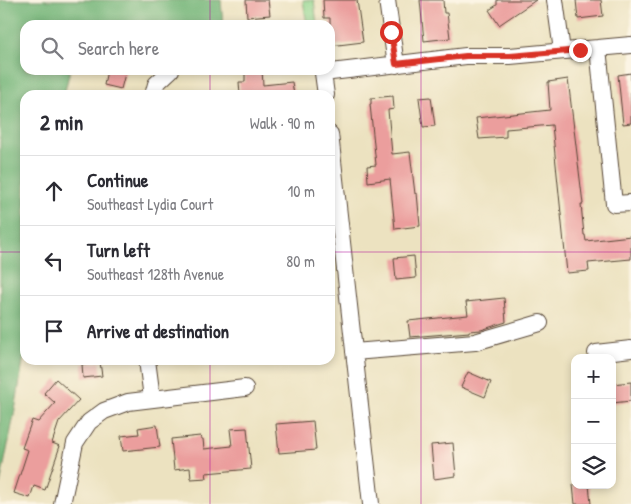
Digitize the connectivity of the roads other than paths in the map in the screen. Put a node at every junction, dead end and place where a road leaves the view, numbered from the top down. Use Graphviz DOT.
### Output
graph roads {
  1 [pos="387,0"];
  2 [pos="555,0"];
  3 [pos="631,45"];
  4 [pos="598,48"];
  5 [pos="562,51"];
  6 [pos="396,64"];
  7 [pos="335,72"];
  8 [pos="166,75"];
  9 [pos="323,75"];
  10 [pos="154,90"];
  11 [pos="325,90"];
  12 [pos="335,179"];
  13 [pos="631,202"];
  14 [pos="540,323"];
  15 [pos="631,350"];
  16 [pos="354,352"];
  17 [pos="596,353"];
  18 [pos="148,365"];
  19 [pos="245,388"];
  20 [pos="152,398"];
  21 [pos="62,504"];
  22 [pos="371,504"];
  1 -- 6 [label="street"];
  2 -- 5 [label="street"];
  3 -- 4 [label="street"];
  4 -- 5 [label="street"];
  4 -- 13 [label="street"];
  5 -- 6 [label="street"];
  6 -- 7 [label="street"];
  8 -- 10 [label="street"];
  9 -- 11 [label="street"];
  12 -- 16 [label="street"];
  14 -- 16 [label="street"];
  15 -- 17 [label="street"];
  16 -- 22 [label="street"];
  18 -- 20 [label="street"];
  19 -- 20 [label="street"];
  20 -- 21 [label="street"];
}
